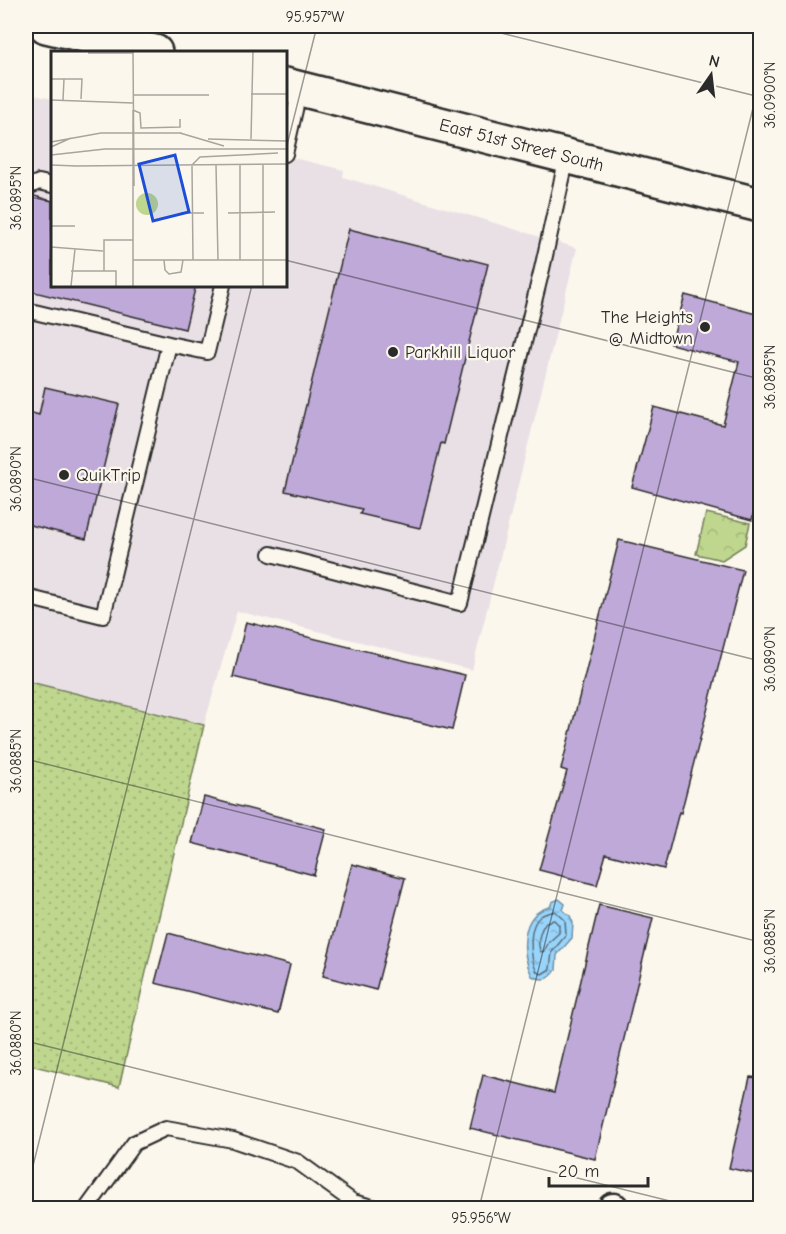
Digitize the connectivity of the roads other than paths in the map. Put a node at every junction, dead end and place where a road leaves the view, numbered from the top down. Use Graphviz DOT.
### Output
graph roads {
  1 [pos="46,26"];
  2 [pos="151,51"];
  3 [pos="293,86"];
  4 [pos="286,146"];
  5 [pos="567,157"];
  6 [pos="51,185"];
  7 [pos="26,188"];
  8 [pos="760,205"];
  9 [pos="222,286"];
  10 [pos="26,310"];
  11 [pos="169,344"];
  12 [pos="271,554"];
  13 [pos="26,597"];
  14 [pos="87,1209"];
  15 [pos="376,1209"];
  1 -- 2 [label="main road"];
  3 -- 4 [label="lane"];
  3 -- 5 [label="main road, East 51st Street South"];
  5 -- 8 [label="main road, East 51st Street South"];
  5 -- 12 [label="lane"];
  6 -- 7 [label="lane"];
  9 -- 11 [label="lane"];
  10 -- 11 [label="lane"];
  11 -- 13 [label="lane"];
  14 -- 15 [label="lane"];
}
